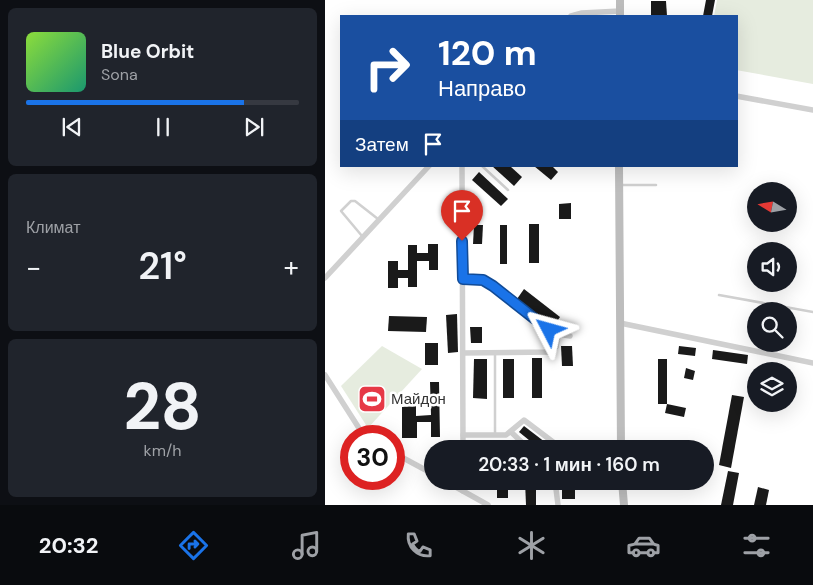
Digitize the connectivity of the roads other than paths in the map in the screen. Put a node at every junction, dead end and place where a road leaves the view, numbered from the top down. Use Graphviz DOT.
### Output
graph roads {
  1 [pos="620,0"];
  2 [pos="620,14"];
  3 [pos="575,15"];
  4 [pos="738,96"];
  5 [pos="813,110"];
  6 [pos="428,167"];
  7 [pos="462,167"];
  8 [pos="483,167"];
  9 [pos="619,167"];
  10 [pos="619,185"];
  11 [pos="656,185"];
  12 [pos="509,190"];
  13 [pos="379,220"];
  14 [pos="363,237"];
  15 [pos="325,278"];
  16 [pos="463,279"];
  17 [pos="719,295"];
  18 [pos="813,312"];
  19 [pos="620,323"];
  20 [pos="558,334"];
  21 [pos="570,336"];
  22 [pos="495,353"];
  23 [pos="463,354"];
  24 [pos="813,363"];
  25 [pos="325,375"];
  26 [pos="357,425"];
  27 [pos="511,432"];
  28 [pos="463,434"];
  29 [pos="495,435"];
  30 [pos="463,440"];
  31 [pos="519,440"];
  32 [pos="550,440"];
  33 [pos="621,440"];
  34 [pos="405,459"];
  35 [pos="424,469"];
  36 [pos="556,490"];
  37 [pos="622,490"];
  38 [pos="463,491"];
  39 [pos="488,505"];
  40 [pos="558,505"];
  41 [pos="623,505"];
  1 -- 2 [label="main road"];
  2 -- 3 [label="street"];
  4 -- 5 [label="street"];
  6 -- 13 [label="street"];
  7 -- 16 [label="street"];
  8 -- 12 [label="lane"];
  9 -- 10 [label="main road"];
  10 -- 11 [label="lane"];
  10 -- 19 [label="main road"];
  13 -- 14 [label="street"];
  13 -- 14 [label="lane"];
  14 -- 15 [label="street"];
  16 -- 20 [label="street"];
  16 -- 23 [label="street"];
  17 -- 18 [label="lane"];
  19 -- 24 [label="street"];
  19 -- 33 [label="main road"];
  20 -- 21 [label="street"];
  20 -- 22 [label="street"];
  22 -- 23 [label="street"];
  22 -- 29 [label="lane"];
  23 -- 28 [label="street"];
  25 -- 26 [label="street"];
  27 -- 29 [label="street"];
  27 -- 31 [label="street"];
  27 -- 32 [label="street"];
  28 -- 29 [label="street"];
  28 -- 30 [label="street"];
  34 -- 35 [label="street"];
  36 -- 40 [label="street"];
  37 -- 41 [label="main road"];
  38 -- 39 [label="street"];
}
